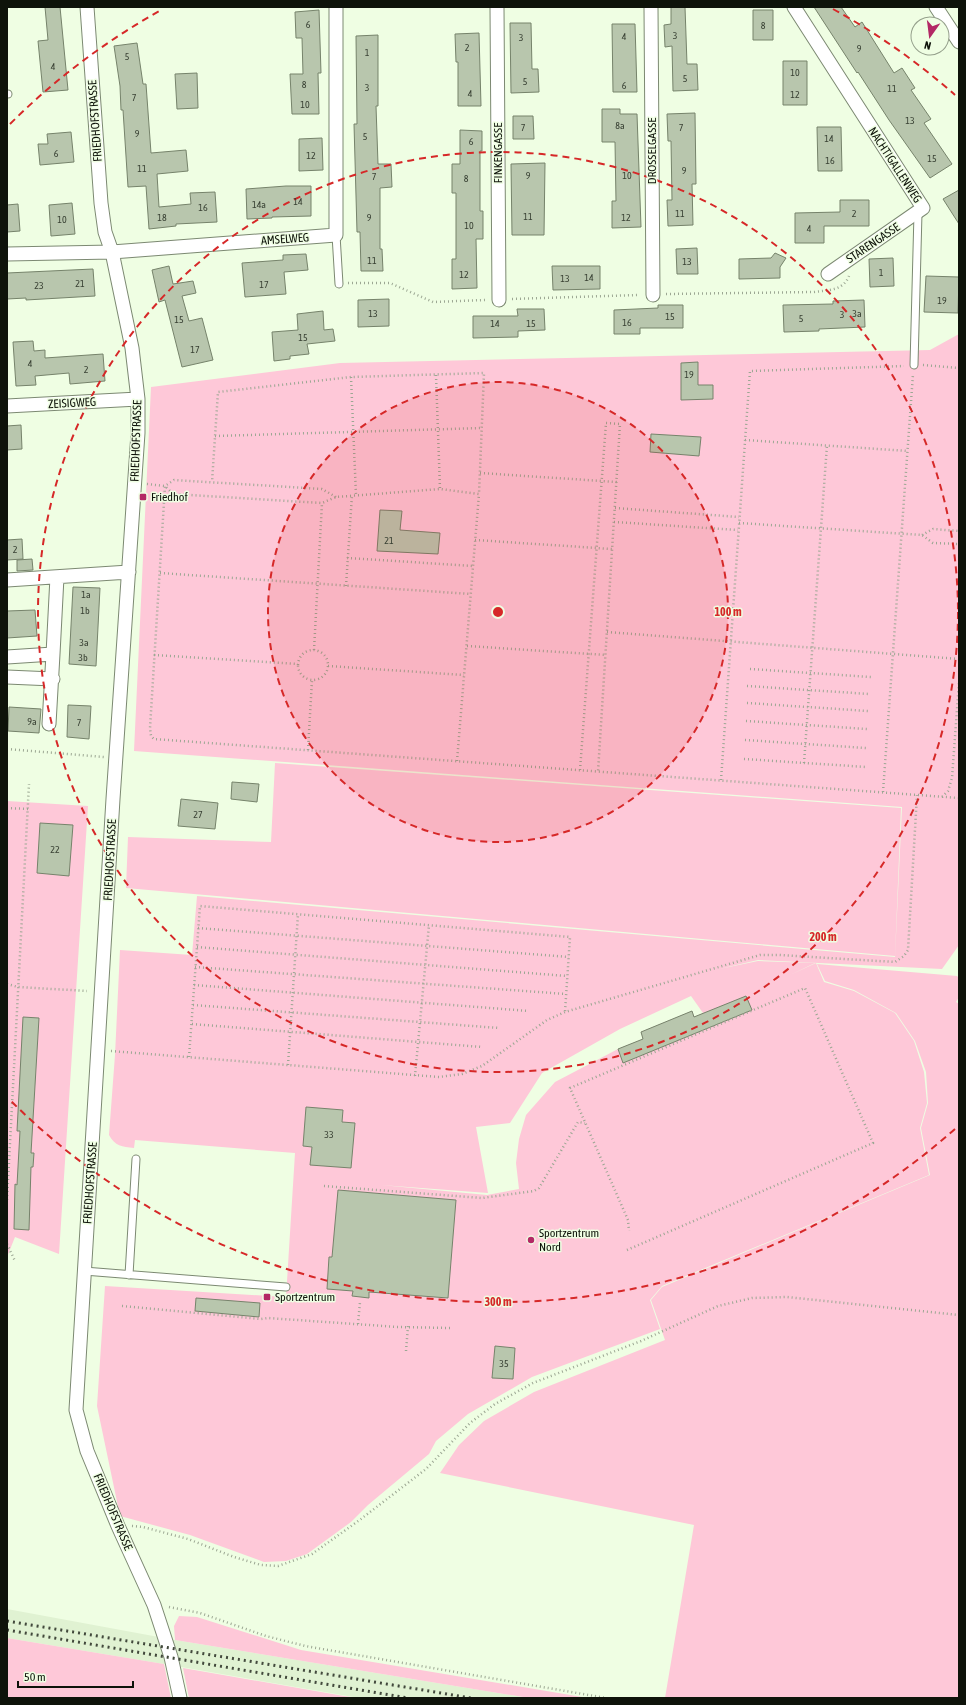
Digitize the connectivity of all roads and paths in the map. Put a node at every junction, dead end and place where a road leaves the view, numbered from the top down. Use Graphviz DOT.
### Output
graph roads {
  1 [pos="88,7"];
  2 [pos="336,7"];
  3 [pos="496,7"];
  4 [pos="651,7"];
  5 [pos="794,7"];
  6 [pos="936,7"];
  7 [pos="959,42"];
  8 [pos="918,212"];
  9 [pos="336,235"];
  10 [pos="112,252"];
  11 [pos="7,254"];
  12 [pos="828,274"];
  13 [pos="356,283"];
  14 [pos="339,284"];
  15 [pos="814,292"];
  16 [pos="669,294"];
  17 [pos="653,295"];
  18 [pos="546,297"];
  19 [pos="618,297"];
  20 [pos="499,300"];
  21 [pos="470,301"];
  22 [pos="914,365"];
  23 [pos="959,368"];
  24 [pos="436,375"];
  25 [pos="351,377"];
  26 [pos="138,399"];
  27 [pos="7,406"];
  28 [pos="482,428"];
  29 [pos="438,430"];
  30 [pos="353,432"];
  31 [pos="215,436"];
  32 [pos="745,440"];
  33 [pos="827,445"];
  34 [pos="908,451"];
  35 [pos="480,473"];
  36 [pos="602,481"];
  37 [pos="212,482"];
  38 [pos="617,482"];
  39 [pos="135,483"];
  40 [pos="165,486"];
  41 [pos="440,489"];
  42 [pos="479,494"];
  43 [pos="356,495"];
  44 [pos="352,496"];
  45 [pos="336,497"];
  46 [pos="322,503"];
  47 [pos="615,508"];
  48 [pos="739,517"];
  49 [pos="614,522"];
  50 [pos="739,523"];
  51 [pos="821,528"];
  52 [pos="738,530"];
  53 [pos="959,531"];
  54 [pos="902,534"];
  55 [pos="922,535"];
  56 [pos="475,540"];
  57 [pos="959,544"];
  58 [pos="597,548"];
  59 [pos="612,549"];
  60 [pos="348,558"];
  61 [pos="473,566"];
  62 [pos="129,572"];
  63 [pos="160,573"];
  64 [pos="57,577"];
  65 [pos="7,580"];
  66 [pos="318,584"];
  67 [pos="346,586"];
  68 [pos="471,594"];
  69 [pos="607,632"];
  70 [pos="730,641"];
  71 [pos="467,646"];
  72 [pos="813,648"];
  73 [pos="314,650"];
  74 [pos="53,654"];
  75 [pos="589,654"];
  76 [pos="893,654"];
  77 [pos="154,655"];
  78 [pos="606,655"];
  79 [pos="7,657"];
  80 [pos="959,659"];
  81 [pos="298,664"];
  82 [pos="328,666"];
  83 [pos="750,669"];
  84 [pos="811,673"];
  85 [pos="464,675"];
  86 [pos="7,677"];
  87 [pos="871,677"];
  88 [pos="53,679"];
  89 [pos="312,680"];
  90 [pos="959,682"];
  91 [pos="747,686"];
  92 [pos="810,690"];
  93 [pos="869,694"];
  94 [pos="747,703"];
  95 [pos="808,708"];
  96 [pos="868,712"];
  97 [pos="746,721"];
  98 [pos="49,724"];
  99 [pos="807,725"];
  100 [pos="867,729"];
  101 [pos="745,740"];
  102 [pos="806,744"];
  103 [pos="866,748"];
  104 [pos="7,749"];
  105 [pos="308,750"];
  106 [pos="116,758"];
  107 [pos="744,759"];
  108 [pos="457,761"];
  109 [pos="804,763"];
  110 [pos="866,767"];
  111 [pos="580,770"];
  112 [pos="598,772"];
  113 [pos="720,780"];
  114 [pos="29,784"];
  115 [pos="883,792"];
  116 [pos="917,795"];
  117 [pos="942,797"];
  118 [pos="959,798"];
  119 [pos="7,808"];
  120 [pos="28,809"];
  121 [pos="298,914"];
  122 [pos="429,925"];
  123 [pos="198,928"];
  124 [pos="297,935"];
  125 [pos="428,946"];
  126 [pos="197,947"];
  127 [pos="295,954"];
  128 [pos="569,957"];
  129 [pos="426,965"];
  130 [pos="196,967"];
  131 [pos="294,974"];
  132 [pos="568,976"];
  133 [pos="7,984"];
  134 [pos="424,984"];
  135 [pos="194,985"];
  136 [pos="18,987"];
  137 [pos="102,992"];
  138 [pos="293,993"];
  139 [pos="566,994"];
  140 [pos="422,1003"];
  141 [pos="193,1005"];
  142 [pos="529,1011"];
  143 [pos="292,1012"];
  144 [pos="565,1012"];
  145 [pos="420,1022"];
  146 [pos="192,1024"];
  147 [pos="498,1028"];
  148 [pos="290,1032"];
  149 [pos="418,1042"];
  150 [pos="482,1046"];
  151 [pos="98,1050"];
  152 [pos="189,1057"];
  153 [pos="288,1065"];
  154 [pos="415,1076"];
  155 [pos="7,1114"];
  156 [pos="11,1115"];
  157 [pos="585,1123"];
  158 [pos="136,1159"];
  159 [pos="324,1186"];
  160 [pos="7,1200"];
  161 [pos="629,1231"];
  162 [pos="7,1244"];
  163 [pos="627,1250"];
  164 [pos="15,1261"];
  165 [pos="84,1271"];
  166 [pos="129,1274"];
  167 [pos="286,1287"];
  168 [pos="360,1302"];
  169 [pos="122,1306"];
  170 [pos="959,1315"];
  171 [pos="358,1324"];
  172 [pos="408,1326"];
  173 [pos="450,1328"];
  174 [pos="406,1352"];
  175 [pos="118,1526"];
  176 [pos="154,1605"];
  177 [pos="180,1698"];
  178 [pos="606,1698"];
  1 -- 10 [label="street, FRIEDHOFSTRASSE"];
  2 -- 9 [label="street"];
  3 -- 20 [label="street, FINKENGASSE"];
  4 -- 17 [label="street, DROSSELGASSE"];
  5 -- 8 [label="street, NACHTIGALLENWEG"];
  6 -- 7 [label="street"];
  8 -- 12 [label="street, STARENGASSE"];
  8 -- 22 [label="lane, NACHTIGALLENWEG"];
  9 -- 10 [label="street, AMSELWEG"];
  9 -- 14 [label="lane"];
  10 -- 11 [label="street, AMSELWEG"];
  10 -- 26 [label="street, FRIEDHOFSTRASSE"];
  13 -- 21 [label="path"];
  15 -- 16 [label="path"];
  18 -- 19 [label="path"];
  22 -- 23 [label="path"];
  22 -- 32 [label="path"];
  22 -- 34 [label="path"];
  24 -- 25 [label="path"];
  24 -- 28 [label="path"];
  24 -- 29 [label="path"];
  25 -- 30 [label="path"];
  25 -- 31 [label="path"];
  26 -- 27 [label="street, ZEISIGWEG"];
  26 -- 39 [label="street, FRIEDHOFSTRASSE"];
  28 -- 29 [label="path"];
  28 -- 35 [label="path"];
  29 -- 30 [label="path"];
  29 -- 41 [label="path"];
  30 -- 31 [label="path"];
  30 -- 43 [label="path"];
  31 -- 37 [label="path"];
  32 -- 33 [label="path"];
  32 -- 48 [label="path"];
  33 -- 34 [label="path"];
  33 -- 51 [label="path"];
  34 -- 54 [label="path"];
  35 -- 36 [label="path"];
  35 -- 42 [label="path"];
  36 -- 38 [label="path"];
  36 -- 38 [label="path"];
  36 -- 58 [label="path"];
  37 -- 40 [label="path"];
  37 -- 45 [label="path"];
  38 -- 47 [label="path"];
  39 -- 40 [label="path"];
  39 -- 62 [label="street, FRIEDHOFSTRASSE"];
  40 -- 46 [label="path"];
  40 -- 63 [label="path"];
  41 -- 42 [label="path"];
  41 -- 43 [label="path"];
  42 -- 56 [label="path"];
  43 -- 44 [label="path"];
  44 -- 45 [label="path"];
  44 -- 60 [label="path"];
  45 -- 46 [label="path"];
  46 -- 66 [label="path"];
  47 -- 48 [label="path"];
  47 -- 49 [label="path"];
  48 -- 50 [label="path"];
  49 -- 52 [label="path"];
  49 -- 59 [label="path"];
  50 -- 51 [label="path"];
  50 -- 52 [label="path"];
  51 -- 54 [label="path"];
  51 -- 72 [label="path"];
  52 -- 70 [label="path"];
  53 -- 55 [label="path"];
  54 -- 55 [label="path"];
  54 -- 76 [label="path"];
  55 -- 57 [label="path"];
  56 -- 58 [label="path"];
  56 -- 61 [label="path"];
  58 -- 59 [label="path"];
  58 -- 75 [label="path"];
  59 -- 69 [label="path"];
  60 -- 61 [label="path"];
  60 -- 67 [label="path"];
  61 -- 68 [label="path"];
  62 -- 64 [label="street"];
  62 -- 106 [label="street, FRIEDHOFSTRASSE"];
  63 -- 66 [label="path"];
  63 -- 77 [label="path"];
  64 -- 65 [label="street"];
  64 -- 74 [label="street"];
  66 -- 67 [label="path"];
  66 -- 73 [label="path"];
  67 -- 68 [label="path"];
  68 -- 71 [label="path"];
  69 -- 70 [label="path"];
  69 -- 78 [label="path"];
  70 -- 72 [label="path"];
  70 -- 113 [label="path"];
  71 -- 75 [label="path"];
  71 -- 85 [label="path"];
  72 -- 76 [label="path"];
  72 -- 84 [label="path"];
  73 -- 81 [label="path"];
  73 -- 82 [label="path"];
  74 -- 79 [label="street"];
  74 -- 88 [label="street"];
  75 -- 78 [label="path"];
  75 -- 111 [label="path"];
  76 -- 80 [label="path"];
  76 -- 115 [label="path"];
  77 -- 81 [label="path"];
  77 -- 105 [label="path"];
  78 -- 112 [label="path"];
  81 -- 89 [label="path"];
  82 -- 85 [label="path"];
  82 -- 89 [label="path"];
  83 -- 84 [label="path"];
  84 -- 87 [label="path"];
  84 -- 92 [label="path"];
  85 -- 108 [label="path"];
  86 -- 88 [label="street"];
  88 -- 98 [label="street"];
  89 -- 105 [label="path"];
  90 -- 117 [label="path"];
  91 -- 92 [label="path"];
  92 -- 93 [label="path"];
  92 -- 95 [label="path"];
  94 -- 95 [label="path"];
  95 -- 96 [label="path"];
  95 -- 99 [label="path"];
  97 -- 99 [label="path"];
  99 -- 100 [label="path"];
  99 -- 102 [label="path"];
  101 -- 102 [label="path"];
  102 -- 103 [label="path"];
  102 -- 109 [label="path"];
  104 -- 106 [label="path"];
  105 -- 108 [label="path"];
  106 -- 137 [label="street, FRIEDHOFSTRASSE"];
  107 -- 109 [label="path"];
  108 -- 111 [label="path"];
  109 -- 110 [label="path"];
  111 -- 112 [label="path"];
  112 -- 113 [label="path"];
  113 -- 115 [label="path"];
  114 -- 120 [label="path"];
  115 -- 116 [label="path"];
  116 -- 117 [label="path"];
  116 -- 144 [label="path"];
  117 -- 118 [label="path"];
  119 -- 120 [label="path"];
  120 -- 136 [label="path"];
  121 -- 122 [label="path"];
  121 -- 123 [label="path"];
  121 -- 124 [label="path"];
  122 -- 125 [label="path"];
  122 -- 128 [label="path"];
  123 -- 124 [label="path"];
  123 -- 126 [label="path"];
  124 -- 125 [label="path"];
  124 -- 127 [label="path"];
  125 -- 128 [label="path"];
  125 -- 129 [label="path"];
  126 -- 127 [label="path"];
  126 -- 130 [label="path"];
  127 -- 129 [label="path"];
  127 -- 131 [label="path"];
  128 -- 132 [label="path"];
  129 -- 132 [label="path"];
  129 -- 134 [label="path"];
  130 -- 131 [label="path"];
  130 -- 135 [label="path"];
  131 -- 134 [label="path"];
  131 -- 138 [label="path"];
  132 -- 139 [label="path"];
  133 -- 136 [label="path"];
  134 -- 139 [label="path"];
  134 -- 140 [label="path"];
  135 -- 138 [label="path"];
  135 -- 141 [label="path"];
  136 -- 137 [label="path"];
  136 -- 156 [label="path"];
  137 -- 151 [label="street, FRIEDHOFSTRASSE"];
  138 -- 140 [label="path"];
  138 -- 143 [label="path"];
  139 -- 144 [label="path"];
  140 -- 142 [label="path"];
  140 -- 145 [label="path"];
  141 -- 143 [label="path"];
  141 -- 146 [label="path"];
  143 -- 145 [label="path"];
  143 -- 148 [label="path"];
  144 -- 154 [label="path"];
  145 -- 147 [label="path"];
  145 -- 149 [label="path"];
  146 -- 148 [label="path"];
  146 -- 152 [label="path"];
  148 -- 149 [label="path"];
  148 -- 153 [label="path"];
  149 -- 150 [label="path"];
  149 -- 154 [label="path"];
  151 -- 152 [label="path"];
  151 -- 165 [label="street, FRIEDHOFSTRASSE"];
  152 -- 153 [label="path"];
  153 -- 154 [label="path"];
  155 -- 156 [label="path"];
  156 -- 160 [label="path"];
  157 -- 159 [label="path"];
  157 -- 161 [label="path"];
  157 -- 163 [label="path"];
  158 -- 166 [label="lane"];
  162 -- 164 [label="path"];
  165 -- 166 [label="lane"];
  165 -- 175 [label="street, FRIEDHOFSTRASSE"];
  166 -- 167 [label="lane"];
  168 -- 171 [label="path"];
  169 -- 171 [label="path"];
  170 -- 175 [label="path"];
  171 -- 172 [label="path"];
  172 -- 173 [label="path"];
  172 -- 174 [label="path"];
  175 -- 176 [label="street, FRIEDHOFSTRASSE"];
  176 -- 177 [label="street, FRIEDHOFSTRASSE"];
  176 -- 178 [label="path"];
}
